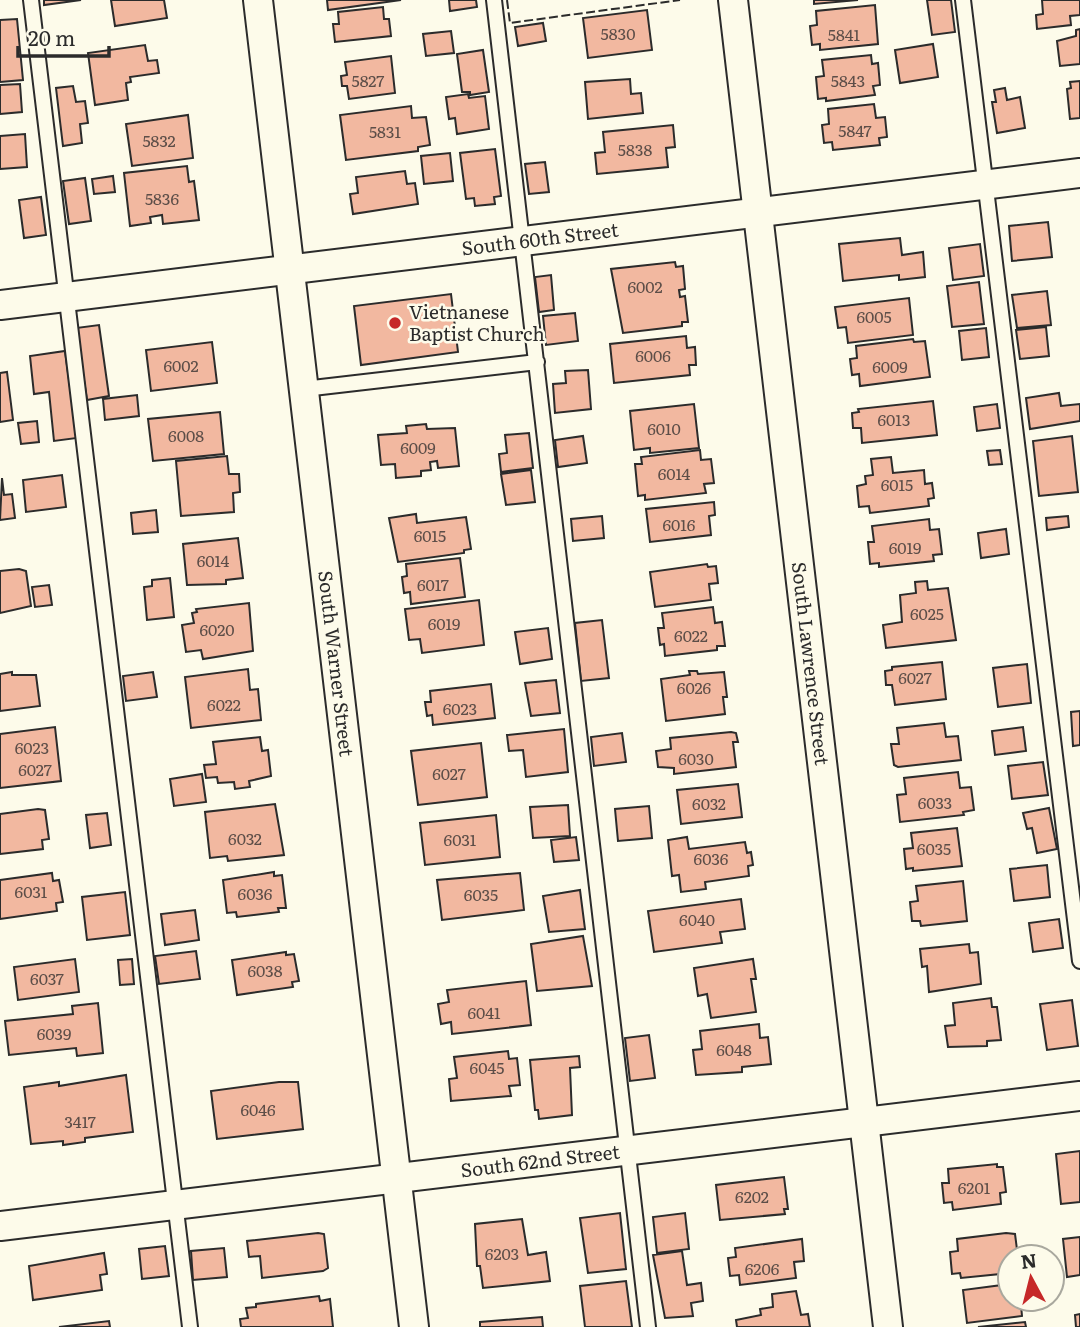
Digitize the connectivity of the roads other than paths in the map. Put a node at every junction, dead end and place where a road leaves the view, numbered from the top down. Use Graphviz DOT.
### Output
graph roads {
  1 [pos="31,0"];
  2 [pos="258,0"];
  3 [pos="494,0"];
  4 [pos="733,0"];
  5 [pos="963,0"];
  6 [pos="1080,173"];
  7 [pos="985,184"];
  8 [pos="758,214"];
  9 [pos="524,243"];
  10 [pos="290,271"];
  11 [pos="66,298"];
  12 [pos="0,305"];
  13 [pos="537,362"];
  14 [pos="304,389"];
  15 [pos="1080,961"];
  16 [pos="1080,1096"];
  17 [pos="864,1121"];
  18 [pos="627,1150"];
  19 [pos="397,1177"];
  20 [pos="176,1207"];
  21 [pos="0,1226"];
  22 [pos="190,1327"];
  23 [pos="414,1327"];
  24 [pos="648,1327"];
  25 [pos="888,1327"];
  1 -- 11 [label="lane"];
  2 -- 10 [label="street, South Warner Street"];
  3 -- 9 [label="lane"];
  4 -- 8 [label="street, South Lawrence Street"];
  5 -- 7 [label="lane"];
  6 -- 7 [label="street, South 60th Street"];
  7 -- 8 [label="street, South 60th Street"];
  7 -- 15 [label="lane"];
  8 -- 9 [label="street, South 60th Street"];
  8 -- 17 [label="street, South Lawrence Street"];
  9 -- 10 [label="street, South 60th Street"];
  9 -- 13 [label="lane"];
  10 -- 11 [label="street, South 60th Street"];
  10 -- 14 [label="street, South Warner Street"];
  11 -- 12 [label="street, South 60th Street"];
  11 -- 20 [label="lane"];
  13 -- 14 [label="lane"];
  13 -- 18 [label="lane"];
  14 -- 19 [label="street, South Warner Street"];
  16 -- 17 [label="street, South 62nd Street"];
  17 -- 18 [label="street, South 62nd Street"];
  17 -- 25 [label="street, South Lawrence Street"];
  18 -- 19 [label="street, South 62nd Street"];
  18 -- 24 [label="lane"];
  19 -- 20 [label="street, South 62nd Street"];
  19 -- 23 [label="street, South Warner Street"];
  20 -- 21 [label="street, South 62nd Street"];
  20 -- 22 [label="lane"];
}
